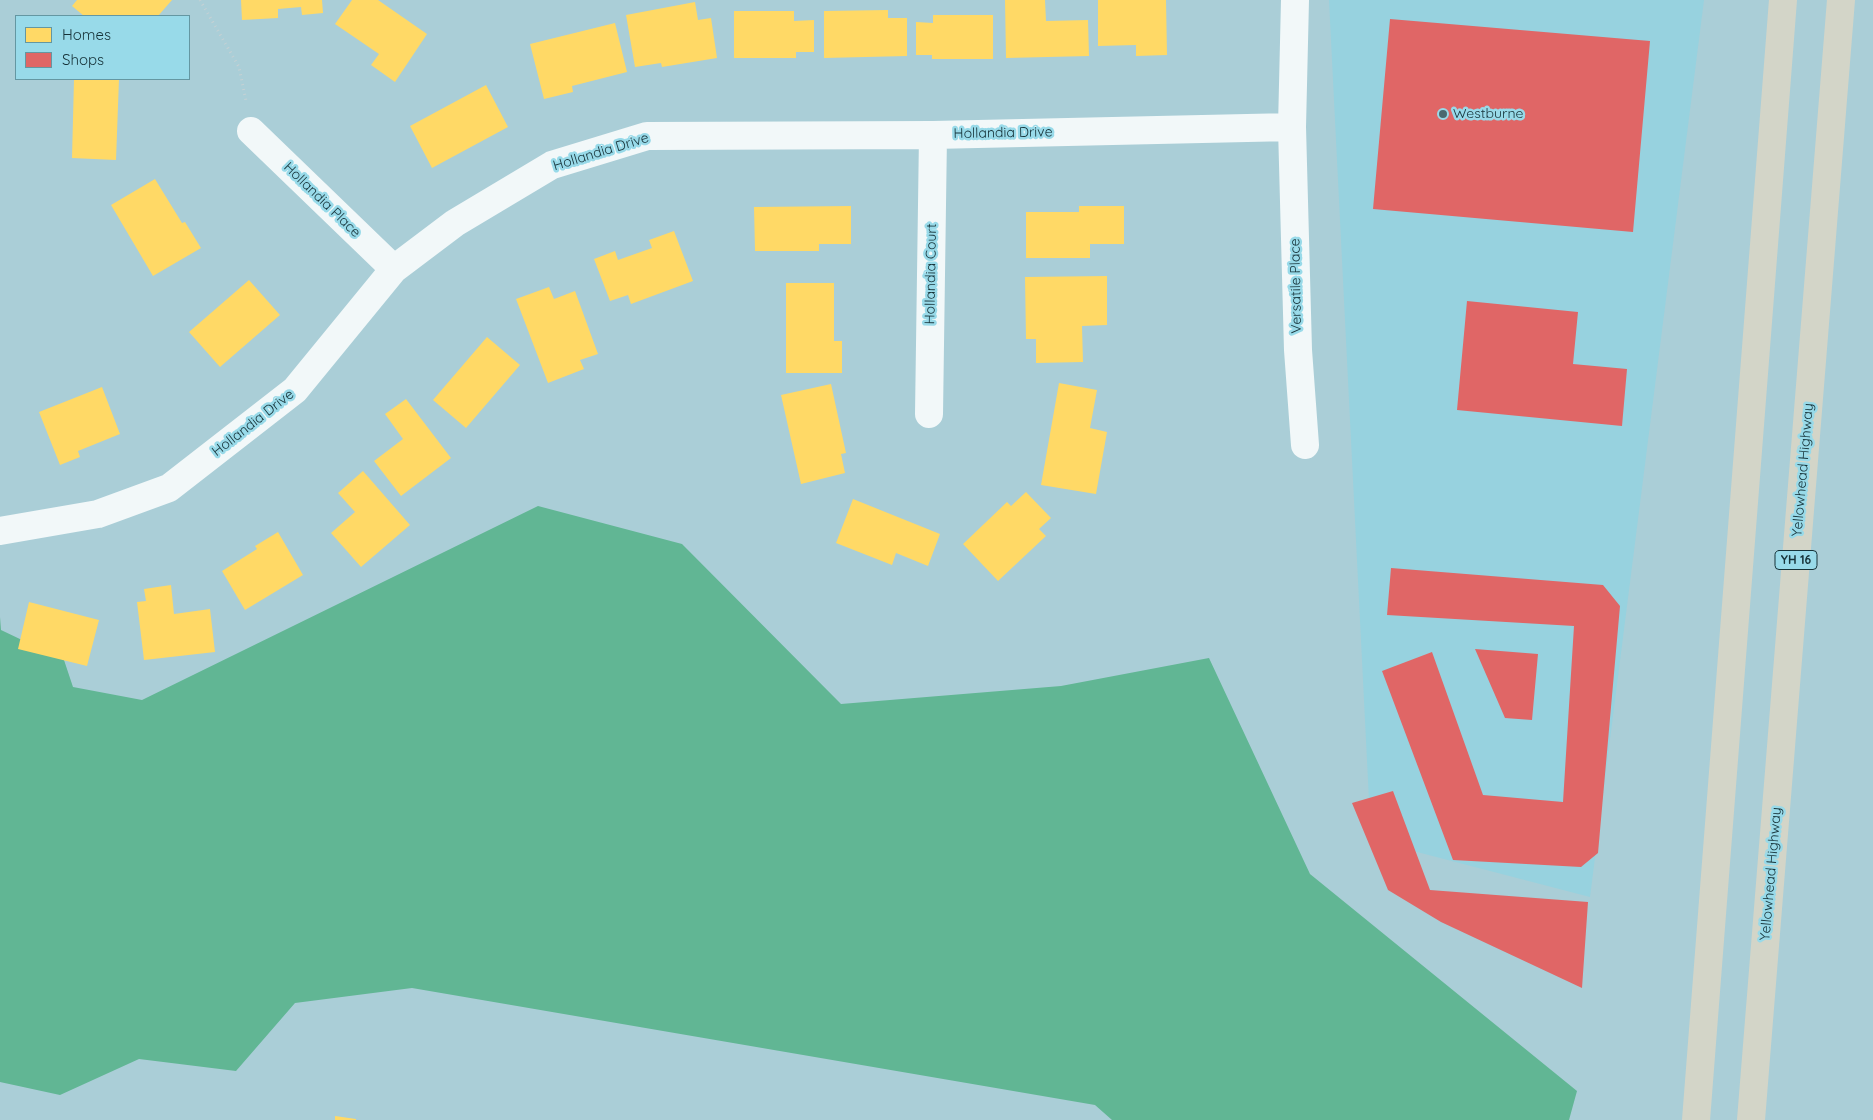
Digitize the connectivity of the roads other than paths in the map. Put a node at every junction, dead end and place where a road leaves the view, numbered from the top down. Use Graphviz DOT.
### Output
graph roads {
  1 [pos="1295,0"];
  2 [pos="1783,0"];
  3 [pos="1841,0"];
  4 [pos="1292,127"];
  5 [pos="251,131"];
  6 [pos="933,134"];
  7 [pos="394,269"];
  8 [pos="929,414"];
  9 [pos="1305,445"];
  10 [pos="0,531"];
  11 [pos="1696,1120"];
  12 [pos="1751,1120"];
  1 -- 4 [label="street"];
  2 -- 11 [label="highway"];
  3 -- 12 [label="highway, Yellowhead Highway / YH 16"];
  4 -- 6 [label="street, Hollandia Drive"];
  4 -- 9 [label="street, Versatile Place"];
  5 -- 7 [label="street, Hollandia Place"];
  6 -- 7 [label="street, Hollandia Drive"];
  6 -- 8 [label="street, Hollandia Court"];
  7 -- 10 [label="street, Hollandia Drive"];
}
